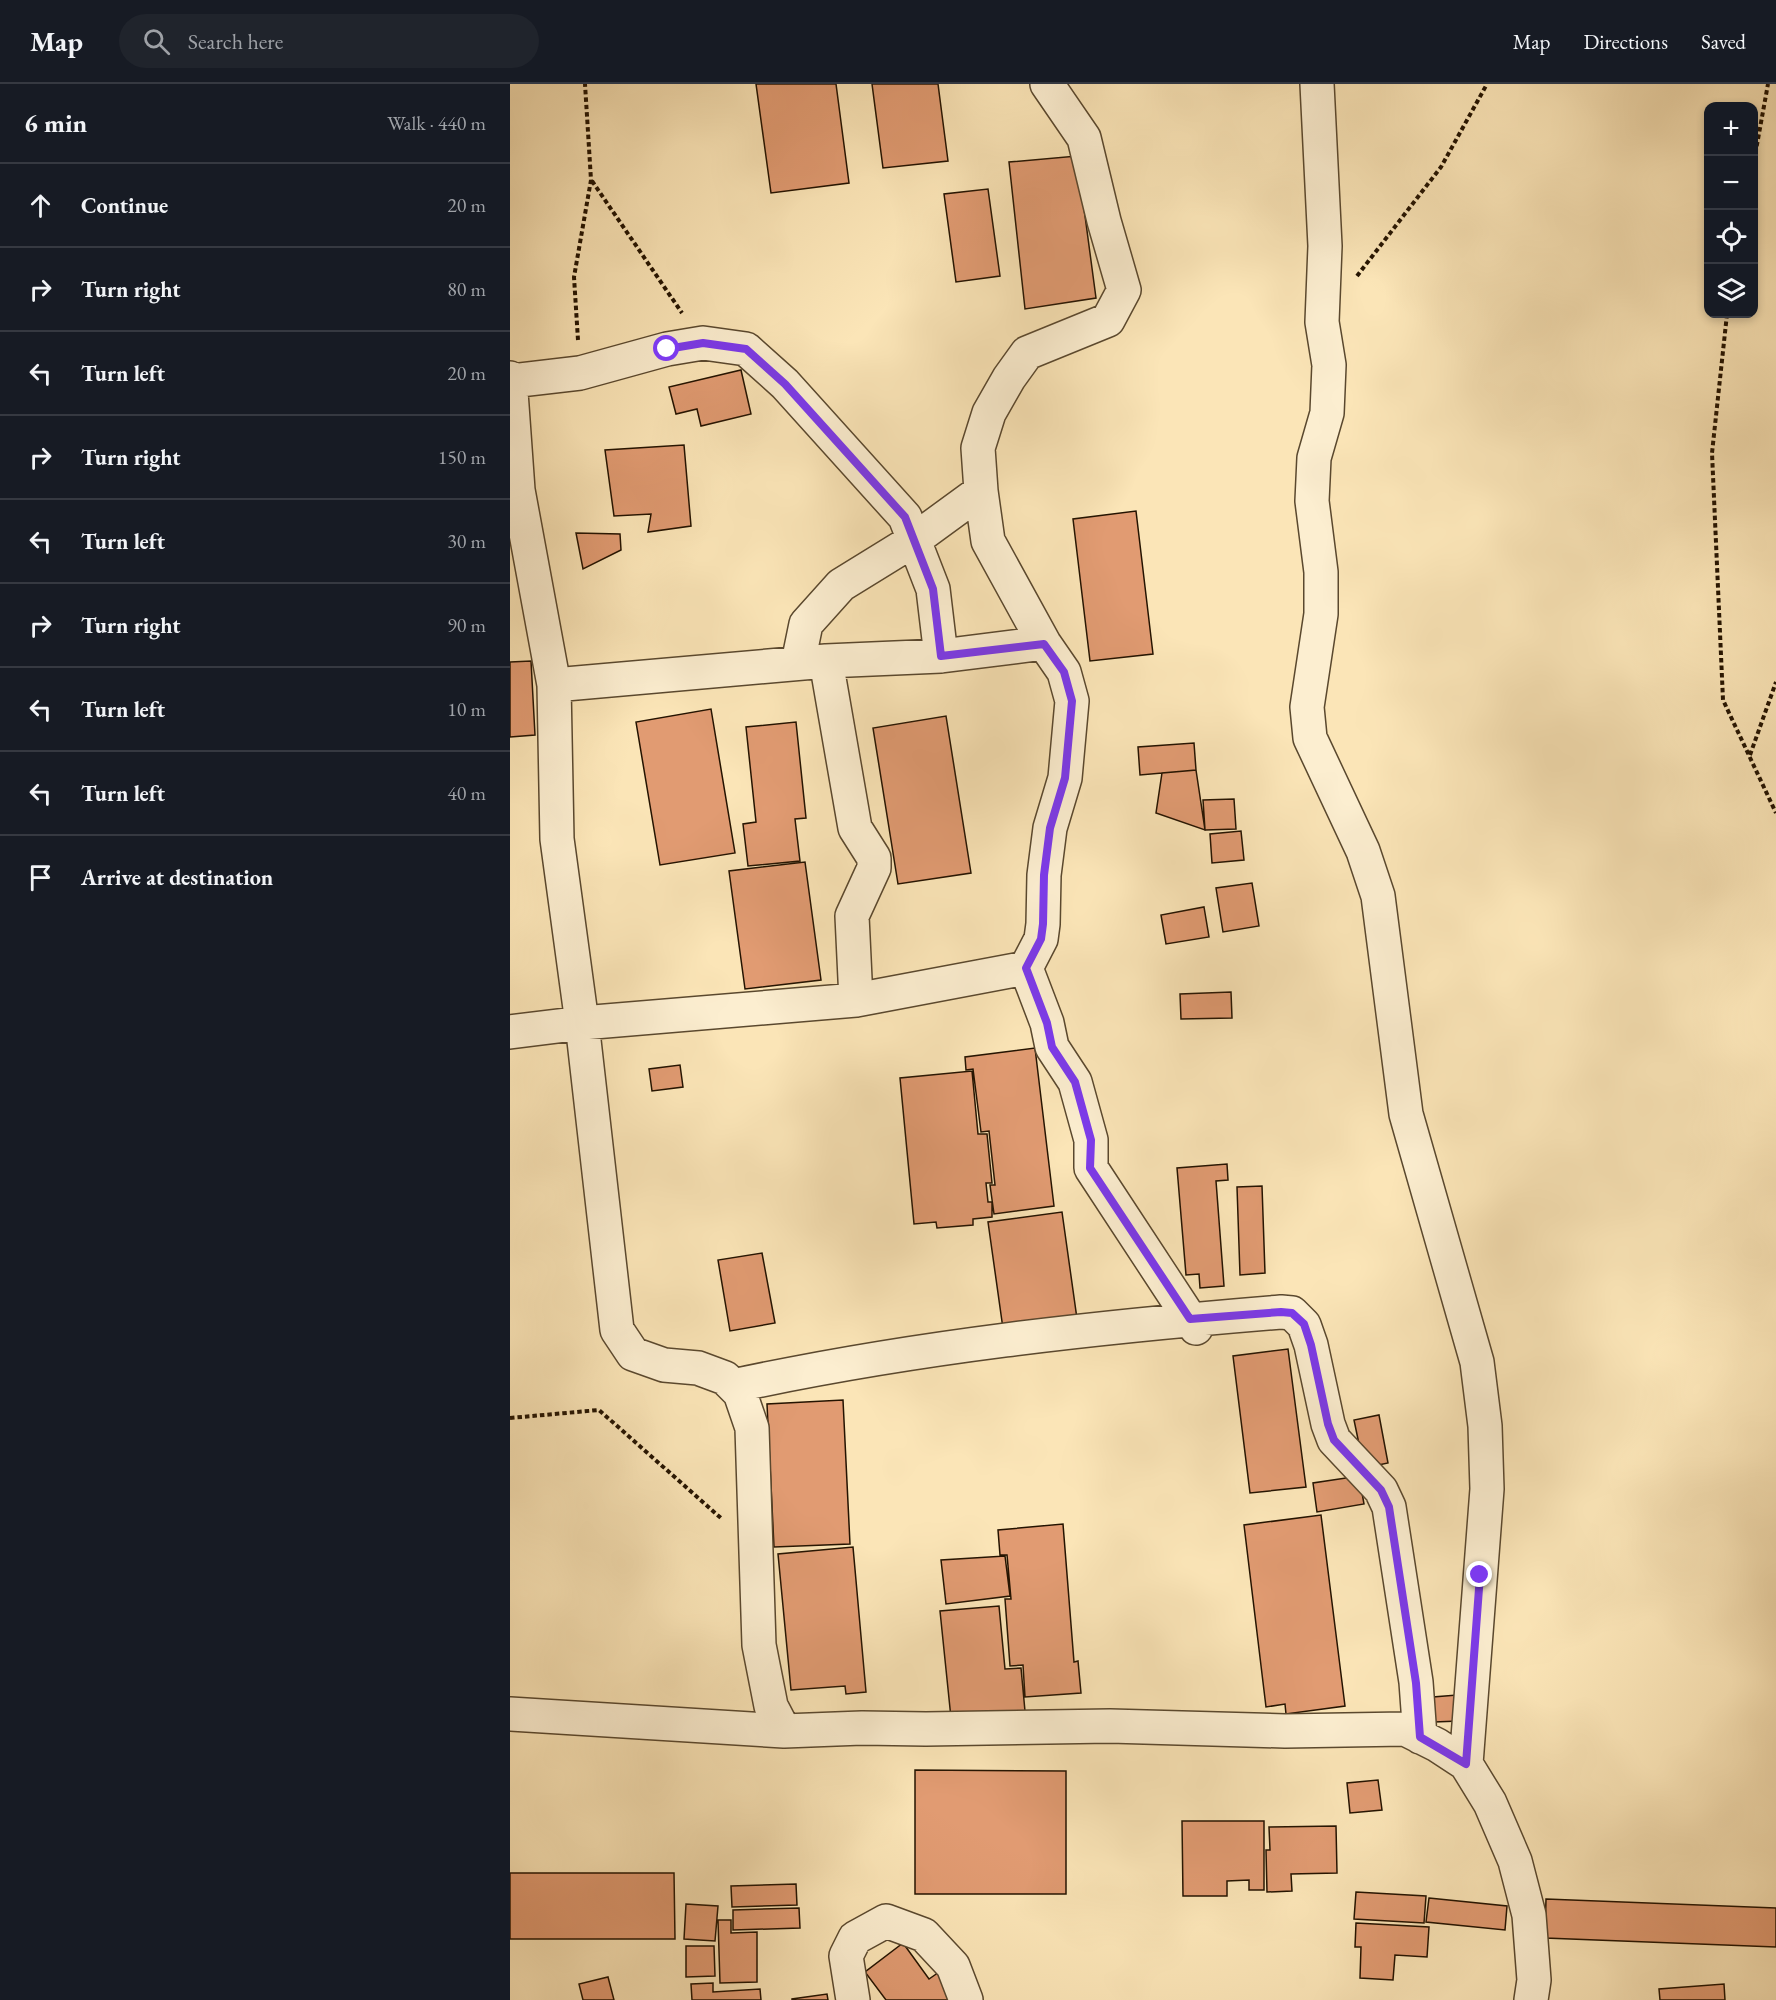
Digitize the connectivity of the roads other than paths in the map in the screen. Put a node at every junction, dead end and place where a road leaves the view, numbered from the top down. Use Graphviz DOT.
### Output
graph roads {
  1 [pos="1047,84"];
  2 [pos="1317,84"];
  3 [pos="510,380"];
  4 [pos="981,491"];
  5 [pos="914,540"];
  6 [pos="1044,644"];
  7 [pos="941,656"];
  8 [pos="812,662"];
  9 [pos="554,685"];
  10 [pos="1026,968"];
  11 [pos="856,1000"];
  12 [pos="582,1023"];
  13 [pos="510,1032"];
  14 [pos="1193,1324"];
  15 [pos="733,1386"];
  16 [pos="510,1714"];
  17 [pos="784,1731"];
  18 [pos="1420,1737"];
  19 [pos="1466,1764"];
  20 [pos="853,2000"];
  21 [pos="966,2000"];
  22 [pos="1531,2000"];
  1 -- 4 [label="street"];
  2 -- 19 [label="street"];
  3 -- 5 [label="street"];
  3 -- 9 [label="street"];
  4 -- 5 [label="street"];
  4 -- 6 [label="street"];
  5 -- 7 [label="street"];
  5 -- 8 [label="street"];
  6 -- 7 [label="street"];
  6 -- 10 [label="street"];
  7 -- 8 [label="street"];
  8 -- 9 [label="street"];
  8 -- 11 [label="street"];
  9 -- 12 [label="street"];
  10 -- 11 [label="street"];
  10 -- 14 [label="street"];
  11 -- 12 [label="street"];
  12 -- 13 [label="street"];
  12 -- 15 [label="street"];
  14 -- 15 [label="street"];
  14 -- 18 [label="street"];
  15 -- 17 [label="street"];
  16 -- 17 [label="street"];
  17 -- 18 [label="street"];
  18 -- 19 [label="street"];
  19 -- 22 [label="street"];
  20 -- 21 [label="street"];
}
